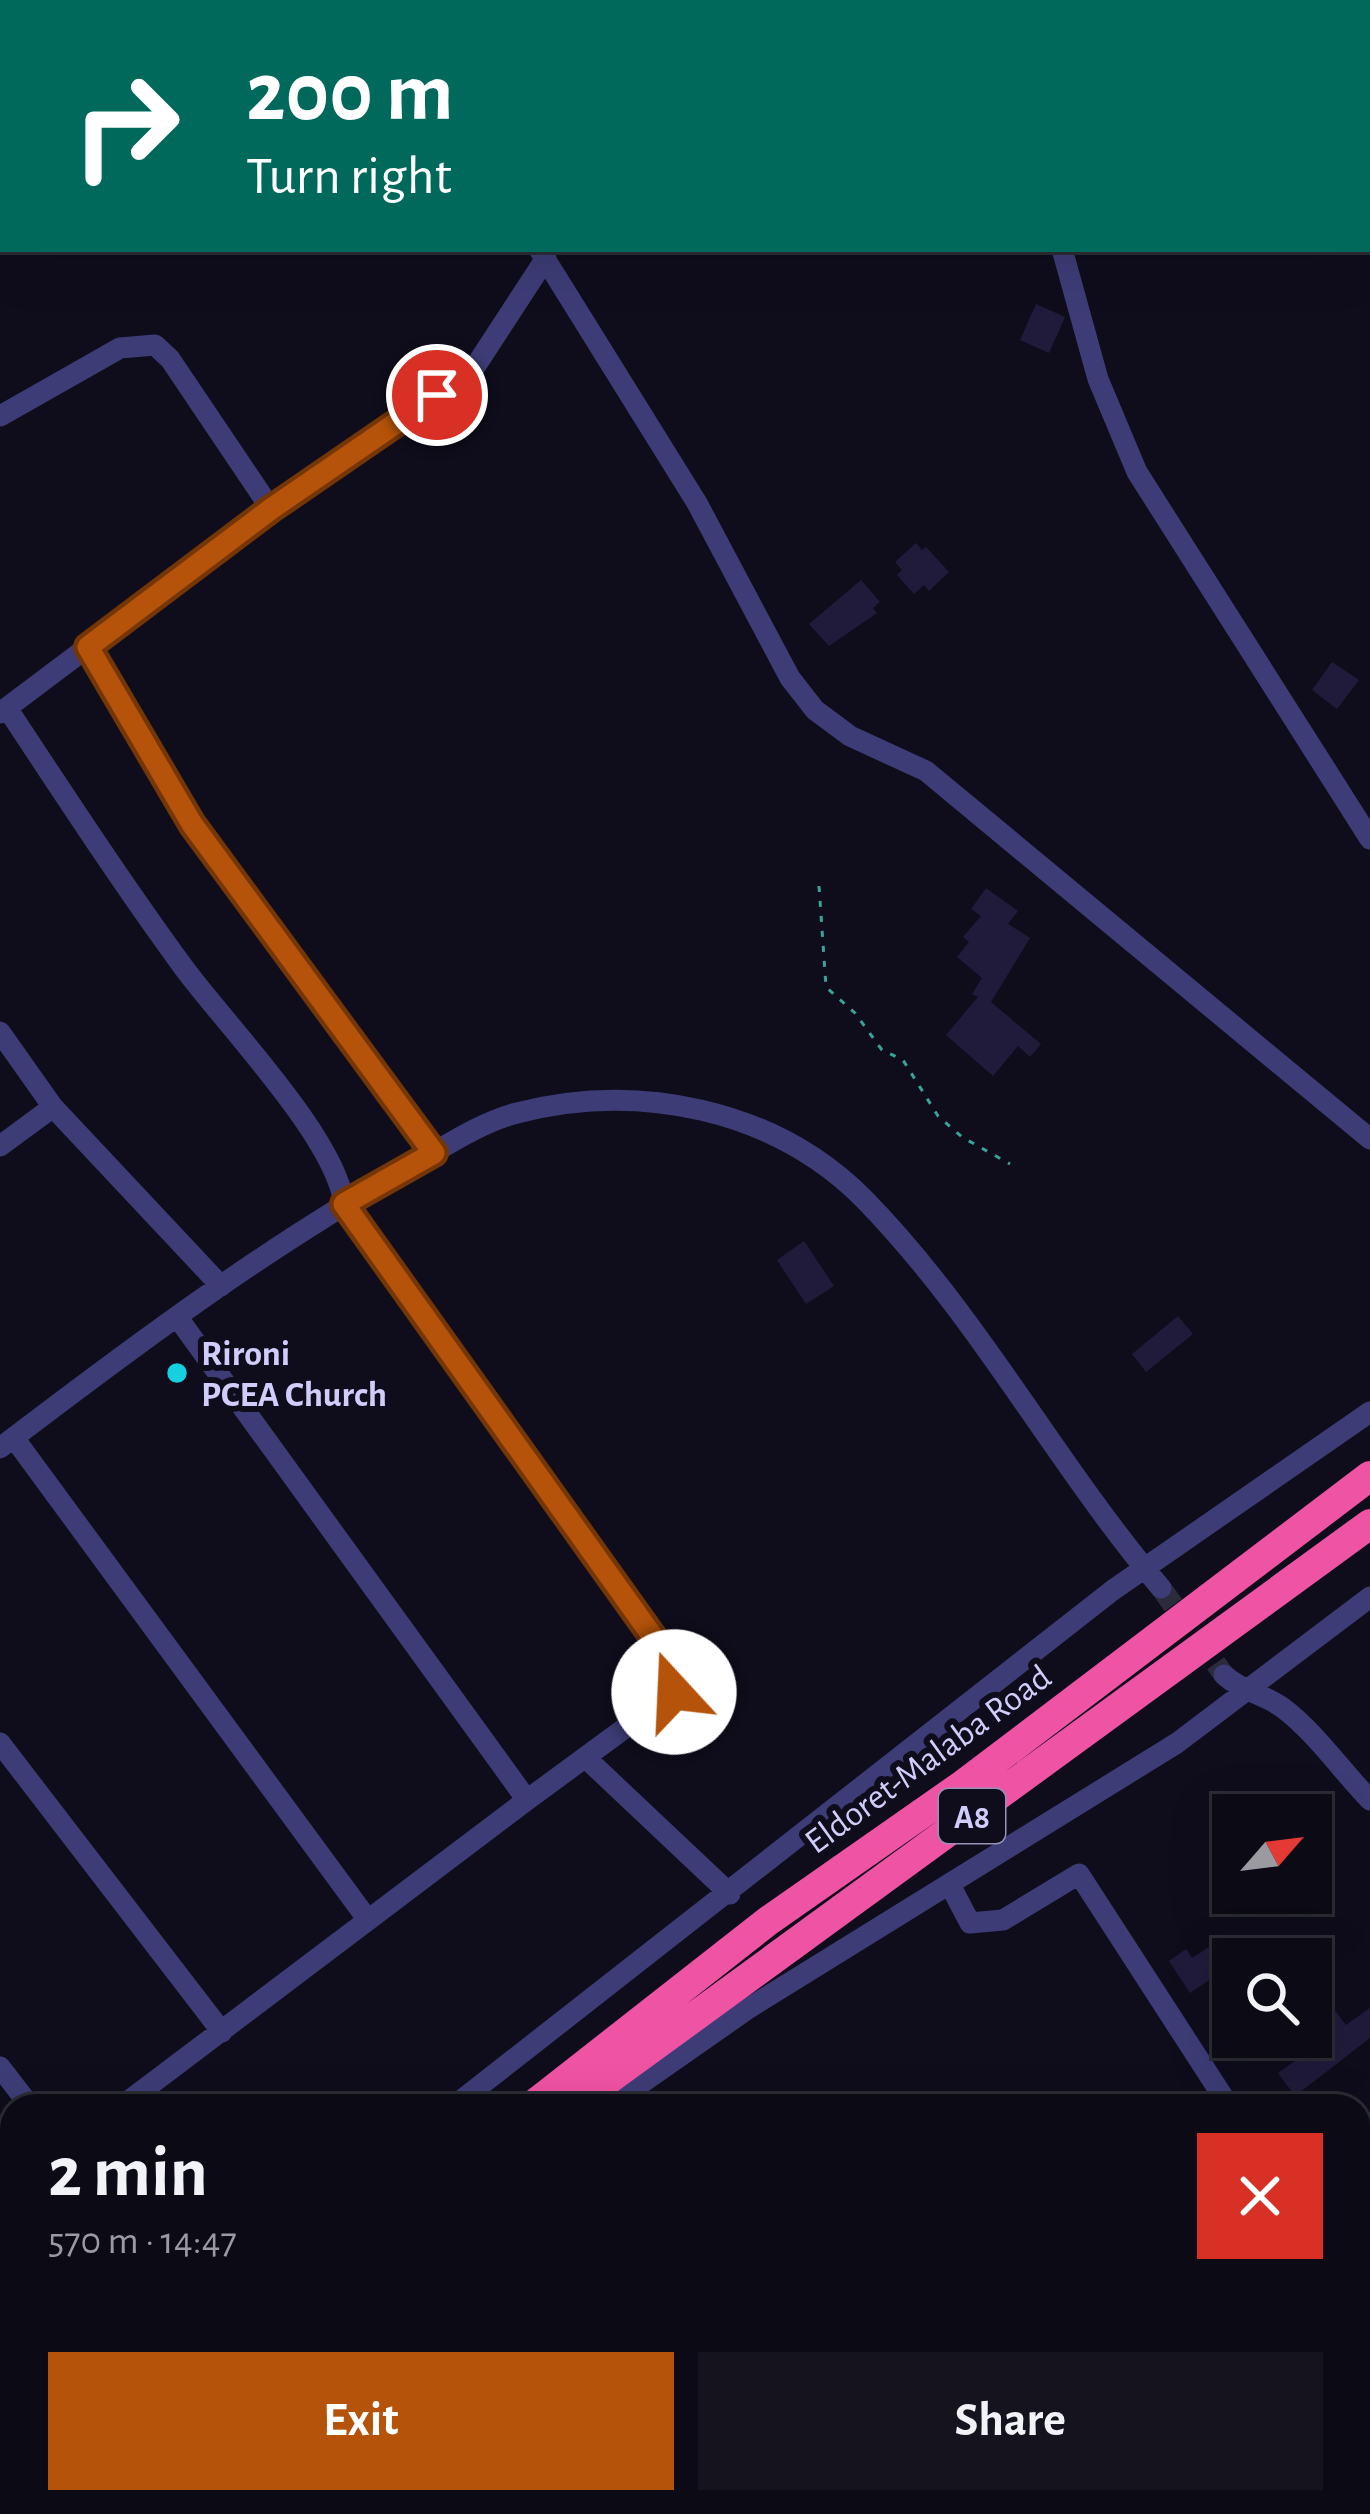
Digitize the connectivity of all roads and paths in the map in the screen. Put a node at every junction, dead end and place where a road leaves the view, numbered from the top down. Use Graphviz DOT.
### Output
graph roads {
  1 [pos="1063,252"];
  2 [pos="543,253"];
  3 [pos="0,416"];
  4 [pos="271,509"];
  5 [pos="88,647"];
  6 [pos="3,711"];
  7 [pos="1370,839"];
  8 [pos="819,886"];
  9 [pos="0,1032"];
  10 [pos="53,1107"];
  11 [pos="1370,1139"];
  12 [pos="0,1146"];
  13 [pos="434,1153"];
  14 [pos="1010,1163"];
  15 [pos="344,1204"];
  16 [pos="221,1286"];
  17 [pos="178,1318"];
  18 [pos="1370,1412"];
  19 [pos="7,1443"];
  20 [pos="1370,1476"];
  21 [pos="1370,1524"];
  22 [pos="1144,1568"];
  23 [pos="1161,1588"];
  24 [pos="1370,1597"];
  25 [pos="1224,1675"];
  26 [pos="1245,1693"];
  27 [pos="0,1743"];
  28 [pos="588,1760"];
  29 [pos="527,1799"];
  30 [pos="1370,1800"];
  31 [pos="950,1885"];
  32 [pos="730,1894"];
  33 [pos="368,1920"];
  34 [pos="222,2032"];
  35 [pos="0,2068"];
  36 [pos="21,2094"];
  37 [pos="138,2094"];
  38 [pos="470,2094"];
  39 [pos="547,2094"];
  40 [pos="588,2094"];
  41 [pos="626,2094"];
  42 [pos="1221,2094"];
  1 -- 7 [label="street"];
  2 -- 4 [label="street"];
  2 -- 11 [label="street"];
  3 -- 4 [label="street"];
  4 -- 5 [label="street"];
  5 -- 6 [label="street"];
  5 -- 13 [label="street"];
  6 -- 15 [label="street"];
  8 -- 14 [label="path"];
  9 -- 10 [label="street"];
  10 -- 12 [label="street"];
  10 -- 16 [label="street"];
  13 -- 15 [label="street"];
  13 -- 22 [label="street"];
  15 -- 16 [label="street"];
  15 -- 28 [label="street"];
  16 -- 17 [label="street"];
  17 -- 19 [label="street"];
  17 -- 29 [label="street"];
  18 -- 22 [label="street"];
  19 -- 33 [label="street"];
  20 -- 39 [label="highway, Eldoret-Malaba Road / A8"];
  21 -- 40 [label="highway, Eldoret-Malaba Road / A8"];
  22 -- 23 [label="street"];
  22 -- 32 [label="street"];
  24 -- 26 [label="street"];
  25 -- 26 [label="street"];
  26 -- 30 [label="street"];
  26 -- 31 [label="street"];
  27 -- 34 [label="street"];
  28 -- 29 [label="street"];
  28 -- 32 [label="street"];
  29 -- 33 [label="street"];
  31 -- 41 [label="street"];
  31 -- 42 [label="street"];
  32 -- 38 [label="street"];
  33 -- 34 [label="street"];
  34 -- 37 [label="street"];
  35 -- 36 [label="street"];
}
